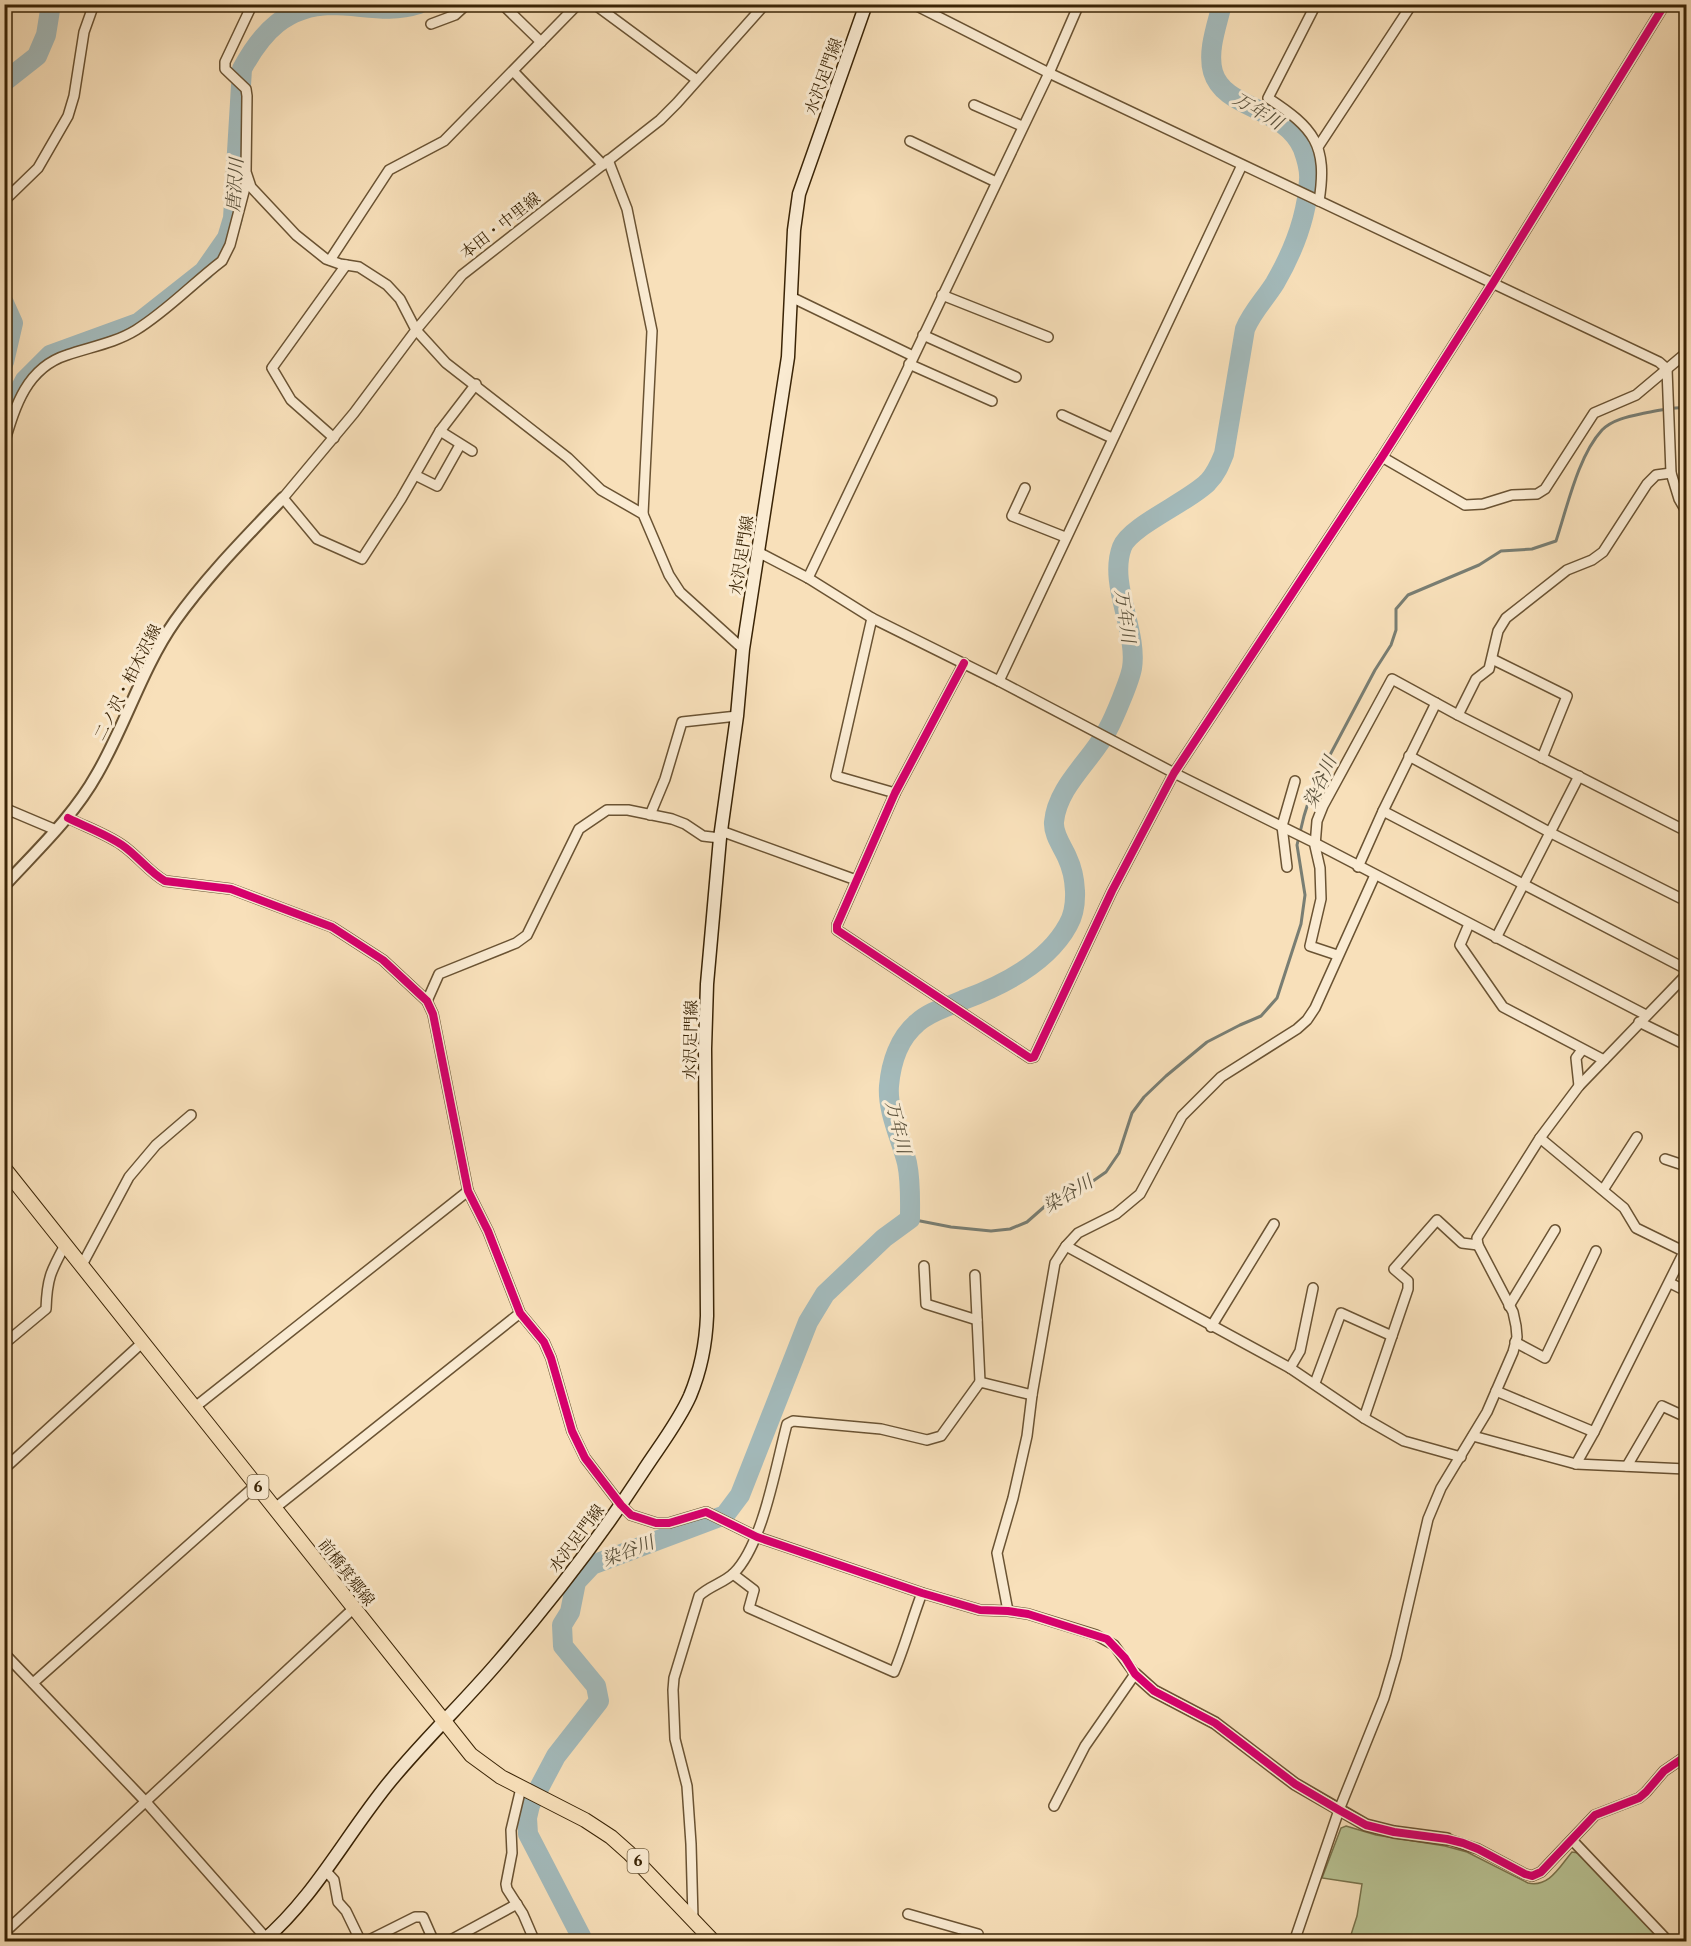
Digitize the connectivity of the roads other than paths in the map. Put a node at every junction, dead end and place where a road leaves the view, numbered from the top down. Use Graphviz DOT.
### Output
graph roads {
  1 [pos="94,4"];
  2 [pos="248,4"];
  3 [pos="467,4"];
  4 [pos="502,4"];
  5 [pos="578,4"];
  6 [pos="594,4"];
  7 [pos="765,4"];
  8 [pos="866,4"];
  9 [pos="913,4"];
  10 [pos="1079,4"];
  11 [pos="1316,4"];
  12 [pos="1412,4"];
  13 [pos="1665,4"];
  14 [pos="431,24"];
  15 [pos="541,42"];
  16 [pos="513,71"];
  17 [pos="1049,73"];
  18 [pos="697,80"];
  19 [pos="974,105"];
  20 [pos="1022,126"];
  21 [pos="910,141"];
  22 [pos="1318,147"];
  23 [pos="606,163"];
  24 [pos="1242,165"];
  25 [pos="247,180"];
  26 [pos="996,182"];
  27 [pos="4,201"];
  28 [pos="1319,201"];
  29 [pos="330,260"];
  30 [pos="346,265"];
  31 [pos="1493,283"];
  32 [pos="942,295"];
  33 [pos="791,297"];
  34 [pos="416,330"];
  35 [pos="923,335"];
  36 [pos="1048,338"];
  37 [pos="1686,353"];
  38 [pos="911,360"];
  39 [pos="1667,369"];
  40 [pos="1016,377"];
  41 [pos="476,384"];
  42 [pos="992,401"];
  43 [pos="1062,415"];
  44 [pos="440,431"];
  45 [pos="333,438"];
  46 [pos="1112,438"];
  47 [pos="4,444"];
  48 [pos="460,446"];
  49 [pos="472,451"];
  50 [pos="1382,457"];
  51 [pos="1671,473"];
  52 [pos="415,475"];
  53 [pos="1025,488"];
  54 [pos="283,498"];
  55 [pos="1686,511"];
  56 [pos="643,514"];
  57 [pos="1065,537"];
  58 [pos="758,552"];
  59 [pos="808,578"];
  60 [pos="872,618"];
  61 [pos="743,649"];
  62 [pos="1492,658"];
  63 [pos="963,663"];
  64 [pos="999,681"];
  65 [pos="1436,703"];
  66 [pos="1458,715"];
  67 [pos="736,716"];
  68 [pos="1409,756"];
  69 [pos="1542,758"];
  70 [pos="1174,773"];
  71 [pos="1579,776"];
  72 [pos="1295,781"];
  73 [pos="895,793"];
  74 [pos="4,808"];
  75 [pos="1383,810"];
  76 [pos="650,814"];
  77 [pos="68,818"];
  78 [pos="1282,826"];
  79 [pos="56,830"];
  80 [pos="1686,831"];
  81 [pos="1551,832"];
  82 [pos="721,835"];
  83 [pos="1311,840"];
  84 [pos="1287,867"];
  85 [pos="1358,867"];
  86 [pos="1375,874"];
  87 [pos="856,880"];
  88 [pos="1523,883"];
  89 [pos="4,886"];
  90 [pos="1686,902"];
  91 [pos="1469,924"];
  92 [pos="1496,938"];
  93 [pos="1337,955"];
  94 [pos="1686,969"];
  95 [pos="1686,975"];
  96 [pos="1676,985"];
  97 [pos="1686,989"];
  98 [pos="427,1001"];
  99 [pos="1646,1015"];
  100 [pos="1639,1022"];
  101 [pos="1686,1045"];
  102 [pos="1582,1050"];
  103 [pos="1604,1060"];
  104 [pos="1579,1086"];
  105 [pos="191,1115"];
  106 [pos="1540,1137"];
  107 [pos="1637,1137"];
  108 [pos="1665,1159"];
  109 [pos="1686,1166"];
  110 [pos="4,1168"];
  111 [pos="1603,1190"];
  112 [pos="468,1191"];
  113 [pos="1274,1224"];
  114 [pos="1555,1230"];
  115 [pos="65,1245"];
  116 [pos="1478,1245"];
  117 [pos="1066,1246"];
  118 [pos="1686,1250"];
  119 [pos="1596,1251"];
  120 [pos="82,1265"];
  121 [pos="924,1266"];
  122 [pos="975,1275"];
  123 [pos="1670,1283"];
  124 [pos="1313,1288"];
  125 [pos="1686,1291"];
  126 [pos="1509,1306"];
  127 [pos="520,1313"];
  128 [pos="977,1320"];
  129 [pos="1211,1327"];
  130 [pos="1392,1336"];
  131 [pos="143,1342"];
  132 [pos="1515,1342"];
  133 [pos="4,1344"];
  134 [pos="1290,1368"];
  135 [pos="980,1382"];
  136 [pos="1315,1383"];
  137 [pos="1496,1390"];
  138 [pos="1032,1395"];
  139 [pos="195,1407"];
  140 [pos="1686,1417"];
  141 [pos="1364,1418"];
  142 [pos="1594,1432"];
  143 [pos="1473,1436"];
  144 [pos="1461,1457"];
  145 [pos="1576,1464"];
  146 [pos="1627,1466"];
  147 [pos="4,1469"];
  148 [pos="1686,1469"];
  149 [pos="256,1485"];
  150 [pos="621,1505"];
  151 [pos="275,1508"];
  152 [pos="757,1537"];
  153 [pos="733,1574"];
  154 [pos="922,1593"];
  155 [pos="354,1608"];
  156 [pos="1008,1611"];
  157 [pos="4,1653"];
  158 [pos="1135,1674"];
  159 [pos="33,1683"];
  160 [pos="444,1721"];
  161 [pos="1686,1756"];
  162 [pos="523,1790"];
  163 [pos="146,1802"];
  164 [pos="1054,1806"];
  165 [pos="1339,1810"];
  166 [pos="1447,1839"];
  167 [pos="1572,1840"];
  168 [pos="325,1870"];
  169 [pos="517,1905"];
  170 [pos="908,1914"];
  171 [pos="693,1919"];
  172 [pos="4,1933"];
  173 [pos="708,1939"];
  174 [pos="264,1940"];
  175 [pos="363,1941"];
  176 [pos="434,1941"];
  177 [pos="447,1941"];
  178 [pos="535,1941"];
  179 [pos="976,1941"];
  180 [pos="1294,1941"];
  181 [pos="1669,1941"];
  1 -- 27 [label="street"];
  2 -- 25 [label="street"];
  3 -- 14 [label="street"];
  4 -- 15 [label="street"];
  5 -- 15 [label="street"];
  6 -- 18 [label="street"];
  7 -- 18 [label="street, 本田・中里線"];
  8 -- 33 [label="main road, 水沢足門線"];
  9 -- 17 [label="street"];
  10 -- 17 [label="street"];
  11 -- 22 [label="street"];
  12 -- 22 [label="street"];
  13 -- 31 [label="street"];
  15 -- 16 [label="street"];
  16 -- 23 [label="street"];
  16 -- 29 [label="street"];
  17 -- 20 [label="street"];
  17 -- 24 [label="street"];
  18 -- 23 [label="street, 本田・中里線"];
  19 -- 20 [label="street"];
  20 -- 26 [label="street"];
  21 -- 26 [label="street"];
  22 -- 28 [label="street"];
  23 -- 34 [label="street, 本田・中里線"];
  23 -- 56 [label="street"];
  24 -- 28 [label="street"];
  24 -- 46 [label="street"];
  25 -- 29 [label="street"];
  25 -- 47 [label="street"];
  26 -- 32 [label="street"];
  28 -- 31 [label="street"];
  29 -- 30 [label="street"];
  30 -- 34 [label="street"];
  30 -- 45 [label="street"];
  31 -- 39 [label="street"];
  31 -- 50 [label="street"];
  32 -- 35 [label="street"];
  32 -- 36 [label="street"];
  33 -- 38 [label="street"];
  33 -- 58 [label="main road, 水沢足門線"];
  34 -- 41 [label="street"];
  34 -- 45 [label="street, 本田・中里線"];
  35 -- 38 [label="street"];
  35 -- 40 [label="street"];
  37 -- 39 [label="street"];
  38 -- 42 [label="street"];
  38 -- 59 [label="street"];
  39 -- 50 [label="street"];
  39 -- 51 [label="street"];
  41 -- 44 [label="street"];
  41 -- 56 [label="street"];
  43 -- 46 [label="street"];
  44 -- 48 [label="street"];
  44 -- 52 [label="street"];
  45 -- 54 [label="street, 本田・中里線"];
  46 -- 57 [label="street"];
  48 -- 49 [label="street"];
  48 -- 52 [label="street"];
  50 -- 70 [label="street"];
  51 -- 55 [label="street"];
  51 -- 62 [label="street"];
  52 -- 54 [label="street"];
  53 -- 57 [label="street"];
  54 -- 77 [label="street, 二ノ沢・柏木沢線"];
  56 -- 61 [label="street"];
  57 -- 64 [label="street"];
  58 -- 59 [label="street"];
  58 -- 61 [label="main road, 水沢足門線"];
  59 -- 60 [label="street"];
  60 -- 63 [label="street"];
  60 -- 73 [label="street"];
  61 -- 67 [label="main road, 水沢足門線"];
  62 -- 66 [label="street"];
  62 -- 69 [label="street"];
  63 -- 64 [label="street"];
  63 -- 73 [label="street"];
  64 -- 70 [label="street"];
  65 -- 66 [label="street"];
  65 -- 68 [label="street"];
  65 -- 83 [label="street"];
  66 -- 69 [label="street"];
  67 -- 76 [label="street"];
  67 -- 82 [label="main road, 水沢足門線"];
  68 -- 75 [label="street"];
  68 -- 81 [label="street"];
  69 -- 71 [label="street"];
  70 -- 78 [label="street"];
  70 -- 87 [label="street"];
  71 -- 80 [label="street"];
  71 -- 81 [label="street"];
  72 -- 78 [label="street"];
  73 -- 87 [label="street"];
  74 -- 79 [label="street"];
  75 -- 85 [label="street"];
  75 -- 88 [label="street"];
  76 -- 82 [label="street"];
  76 -- 98 [label="street"];
  77 -- 79 [label="street, 二ノ沢・柏木沢線"];
  77 -- 98 [label="street"];
  78 -- 83 [label="street"];
  78 -- 84 [label="street"];
  79 -- 89 [label="street, 二ノ沢・柏木沢線"];
  81 -- 88 [label="street"];
  81 -- 90 [label="street"];
  82 -- 87 [label="street"];
  82 -- 150 [label="main road, 水沢足門線"];
  83 -- 85 [label="street"];
  83 -- 93 [label="street"];
  85 -- 86 [label="street"];
  86 -- 91 [label="street"];
  86 -- 93 [label="street"];
  88 -- 92 [label="street"];
  88 -- 94 [label="street"];
  91 -- 92 [label="street"];
  91 -- 102 [label="street"];
  92 -- 99 [label="street"];
  93 -- 117 [label="street"];
  95 -- 96 [label="street"];
  96 -- 97 [label="street"];
  96 -- 99 [label="street"];
  98 -- 112 [label="street"];
  99 -- 100 [label="street"];
  100 -- 101 [label="street"];
  100 -- 103 [label="street"];
  102 -- 103 [label="street"];
  102 -- 104 [label="street"];
  103 -- 104 [label="street"];
  104 -- 106 [label="street"];
  105 -- 120 [label="street"];
  106 -- 111 [label="street"];
  106 -- 116 [label="street"];
  107 -- 111 [label="street"];
  108 -- 109 [label="street"];
  110 -- 115 [label="main road, 前橋箕郷線 / 6"];
  111 -- 118 [label="street"];
  112 -- 127 [label="street"];
  112 -- 139 [label="street"];
  113 -- 129 [label="street"];
  114 -- 126 [label="street"];
  115 -- 120 [label="main road, 前橋箕郷線 / 6"];
  115 -- 133 [label="street"];
  116 -- 126 [label="street"];
  116 -- 130 [label="street"];
  117 -- 129 [label="street"];
  117 -- 138 [label="street"];
  118 -- 123 [label="street"];
  119 -- 132 [label="street"];
  120 -- 131 [label="main road, 前橋箕郷線 / 6"];
  121 -- 128 [label="street"];
  122 -- 128 [label="street"];
  123 -- 125 [label="street"];
  123 -- 142 [label="street"];
  124 -- 134 [label="street"];
  126 -- 132 [label="street"];
  127 -- 150 [label="street"];
  127 -- 151 [label="street"];
  128 -- 135 [label="street"];
  129 -- 134 [label="street"];
  130 -- 136 [label="street"];
  130 -- 141 [label="street"];
  131 -- 139 [label="main road, 前橋箕郷線 / 6"];
  131 -- 147 [label="street"];
  132 -- 137 [label="street"];
  134 -- 136 [label="street"];
  135 -- 138 [label="street"];
  135 -- 152 [label="street"];
  136 -- 141 [label="street"];
  137 -- 142 [label="street"];
  137 -- 143 [label="street"];
  138 -- 156 [label="street"];
  139 -- 149 [label="main road, 前橋箕郷線 / 6"];
  140 -- 146 [label="street"];
  141 -- 144 [label="street"];
  142 -- 145 [label="street"];
  143 -- 144 [label="street"];
  143 -- 145 [label="street"];
  144 -- 165 [label="street"];
  145 -- 146 [label="street"];
  146 -- 148 [label="street"];
  149 -- 151 [label="main road, 前橋箕郷線 / 6"];
  149 -- 159 [label="street"];
  150 -- 152 [label="street"];
  150 -- 160 [label="main road, 水沢足門線"];
  151 -- 155 [label="main road, 前橋箕郷線 / 6"];
  152 -- 153 [label="street"];
  152 -- 154 [label="street"];
  153 -- 154 [label="street"];
  153 -- 171 [label="street"];
  154 -- 156 [label="street"];
  155 -- 160 [label="main road, 前橋箕郷線 / 6"];
  155 -- 163 [label="street"];
  156 -- 158 [label="street"];
  157 -- 159 [label="street"];
  158 -- 164 [label="street"];
  158 -- 165 [label="street"];
  159 -- 163 [label="street"];
  160 -- 162 [label="main road, 前橋箕郷線 / 6"];
  160 -- 168 [label="main road, 水沢足門線"];
  161 -- 167 [label="street"];
  162 -- 169 [label="street"];
  162 -- 171 [label="main road, 前橋箕郷線 / 6"];
  163 -- 172 [label="street"];
  163 -- 174 [label="street"];
  165 -- 166 [label="street"];
  165 -- 180 [label="street"];
  166 -- 167 [label="street"];
  167 -- 181 [label="street"];
  168 -- 174 [label="main road, 水沢足門線"];
  168 -- 175 [label="street"];
  169 -- 177 [label="street"];
  169 -- 178 [label="street"];
  170 -- 179 [label="street"];
  171 -- 173 [label="main road, 前橋箕郷線 / 6"];
  175 -- 176 [label="street"];
}
